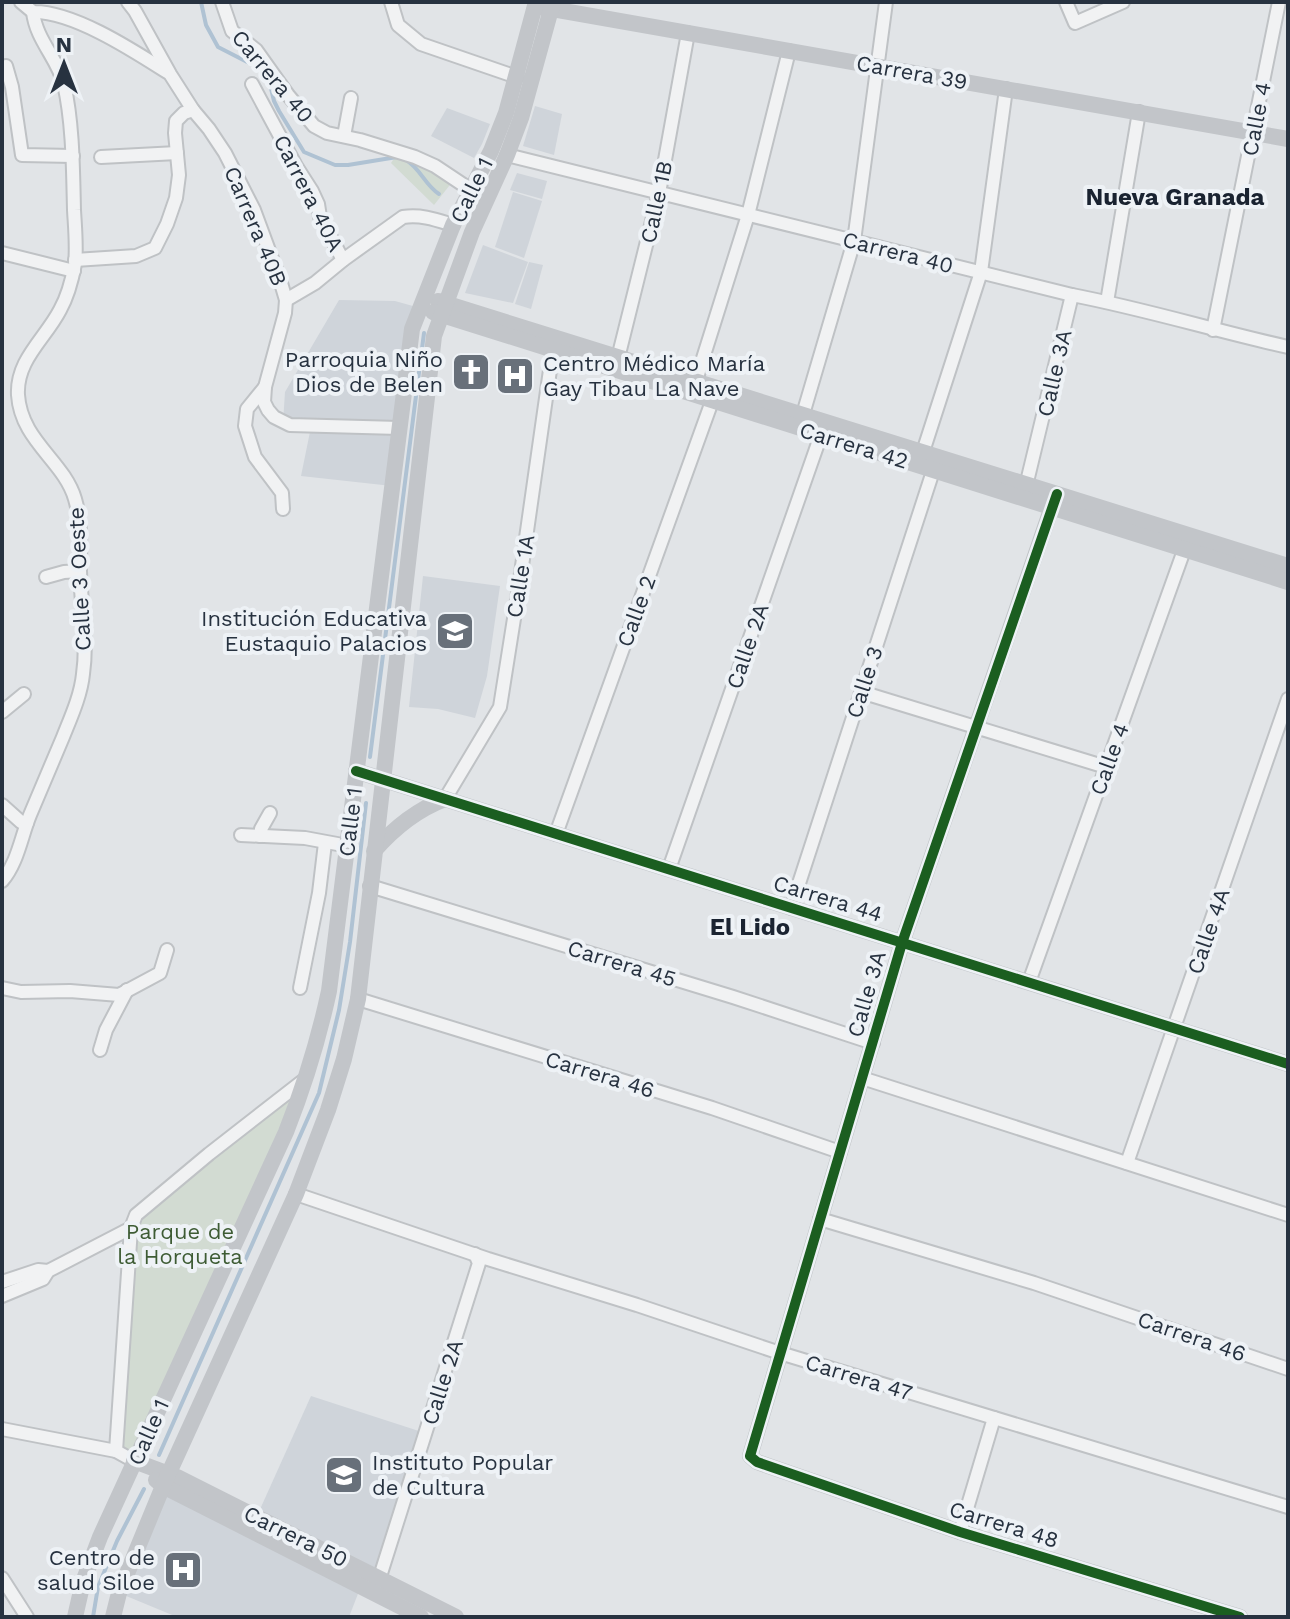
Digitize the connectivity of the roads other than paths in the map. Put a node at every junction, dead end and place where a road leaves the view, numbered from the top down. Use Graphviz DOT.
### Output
graph roads {
  1 [pos="21,2"];
  2 [pos="128,2"];
  3 [pos="222,2"];
  4 [pos="391,2"];
  5 [pos="886,2"];
  6 [pos="1066,2"];
  7 [pos="1123,2"];
  8 [pos="1279,2"];
  9 [pos="544,4"];
  10 [pos="33,12"];
  11 [pos="688,33"];
  12 [pos="789,51"];
  13 [pos="6,66"];
  14 [pos="878,66"];
  15 [pos="170,74"];
  16 [pos="517,77"];
  17 [pos="252,84"];
  18 [pos="1006,89"];
  19 [pos="351,98"];
  20 [pos="193,110"];
  21 [pos="1139,112"];
  22 [pos="1254,133"];
  23 [pos="344,136"];
  24 [pos="1288,139"];
  25 [pos="177,153"];
  26 [pos="507,155"];
  27 [pos="73,156"];
  28 [pos="101,157"];
  29 [pos="471,190"];
  30 [pos="659,193"];
  31 [pos="748,215"];
  32 [pos="453,225"];
  33 [pos="854,241"];
  34 [pos="2,253"];
  35 [pos="343,260"];
  36 [pos="74,266"];
  37 [pos="981,272"];
  38 [pos="1072,295"];
  39 [pos="286,300"];
  40 [pos="422,302"];
  41 [pos="1107,302"];
  42 [pos="443,309"];
  43 [pos="1213,330"];
  44 [pos="554,344"];
  45 [pos="1288,347"];
  46 [pos="617,364"];
  47 [pos="265,387"];
  48 [pos="693,388"];
  49 [pos="714,394"];
  50 [pos="800,421"];
  51 [pos="399,428"];
  52 [pos="823,428"];
  53 [pos="928,461"];
  54 [pos="1025,491"];
  55 [pos="1054,501"];
  56 [pos="283,509"];
  57 [pos="1187,542"];
  58 [pos="1288,566"];
  59 [pos="80,571"];
  60 [pos="46,577"];
  61 [pos="1288,582"];
  62 [pos="861,692"];
  63 [pos="24,694"];
  64 [pos="1288,699"];
  65 [pos="2,712"];
  66 [pos="976,727"];
  67 [pos="1106,767"];
  68 [pos="356,771"];
  69 [pos="383,780"];
  70 [pos="445,799"];
  71 [pos="2,805"];
  72 [pos="270,813"];
  73 [pos="27,823"];
  74 [pos="556,834"];
  75 [pos="241,835"];
  76 [pos="260,836"];
  77 [pos="325,843"];
  78 [pos="348,846"];
  79 [pos="374,851"];
  80 [pos="669,869"];
  81 [pos="2,881"];
  82 [pos="370,886"];
  83 [pos="791,908"];
  84 [pos="902,943"];
  85 [pos="167,950"];
  86 [pos="1029,982"];
  87 [pos="2,988"];
  88 [pos="300,988"];
  89 [pos="127,990"];
  90 [pos="358,999"];
  91 [pos="1174,1028"];
  92 [pos="873,1043"];
  93 [pos="100,1050"];
  94 [pos="1288,1064"];
  95 [pos="307,1078"];
  96 [pos="862,1078"];
  97 [pos="840,1152"];
  98 [pos="1127,1163"];
  99 [pos="296,1194"];
  100 [pos="1288,1215"];
  101 [pos="820,1219"];
  102 [pos="131,1228"];
  103 [pos="481,1259"];
  104 [pos="48,1271"];
  105 [pos="2,1282"];
  106 [pos="2,1296"];
  107 [pos="780,1353"];
  108 [pos="1288,1369"];
  109 [pos="994,1418"];
  110 [pos="2,1429"];
  111 [pos="116,1451"];
  112 [pos="134,1461"];
  113 [pos="757,1462"];
  114 [pos="167,1480"];
  115 [pos="1288,1507"];
  116 [pos="960,1532"];
  117 [pos="2,1578"];
  118 [pos="377,1585"];
  119 [pos="27,1617"];
  120 [pos="75,1617"];
  121 [pos="113,1617"];
  122 [pos="421,1617"];
  123 [pos="456,1617"];
  124 [pos="1240,1617"];
  1 -- 10 [label="street, Carrera 40B"];
  2 -- 15 [label="street, Carrera 40B"];
  3 -- 23 [label="street, Carrera 40"];
  4 -- 16 [label="street"];
  5 -- 14 [label="street"];
  6 -- 7 [label="street"];
  8 -- 22 [label="street, Calle 4"];
  9 -- 11 [label="main road, Carrera 39"];
  9 -- 16 [label="main road, Calle 1"];
  9 -- 26 [label="main road, Calle 1"];
  10 -- 15 [label="street, Carrera 40B"];
  10 -- 27 [label="street, Calle 3 Oeste"];
  11 -- 12 [label="main road, Carrera 39"];
  11 -- 30 [label="street, Calle 1B"];
  12 -- 14 [label="main road, Carrera 39"];
  12 -- 31 [label="street"];
  13 -- 27 [label="street"];
  14 -- 18 [label="main road, Carrera 39"];
  14 -- 33 [label="street"];
  15 -- 20 [label="street, Carrera 40B"];
  16 -- 29 [label="main road, Calle 1"];
  17 -- 35 [label="street, Carrera 40A"];
  18 -- 21 [label="main road, Carrera 39"];
  18 -- 37 [label="street, Calle 3"];
  19 -- 23 [label="street"];
  20 -- 25 [label="street"];
  20 -- 39 [label="street, Carrera 40B"];
  21 -- 22 [label="main road, Carrera 39"];
  21 -- 41 [label="street"];
  22 -- 24 [label="main road, Carrera 39"];
  22 -- 43 [label="street, Calle 4"];
  23 -- 29 [label="street, Carrera 40"];
  25 -- 28 [label="street"];
  25 -- 36 [label="street"];
  26 -- 30 [label="street, Carrera 40"];
  26 -- 42 [label="main road, Calle 1"];
  27 -- 36 [label="street, Calle 3 Oeste"];
  29 -- 32 [label="main road, Calle 1"];
  30 -- 31 [label="street, Carrera 40"];
  30 -- 46 [label="street, Calle 1B"];
  31 -- 33 [label="street, Carrera 40"];
  31 -- 48 [label="street"];
  32 -- 35 [label="street"];
  32 -- 40 [label="main road, Calle 1"];
  33 -- 37 [label="street, Carrera 40"];
  33 -- 50 [label="street"];
  34 -- 36 [label="street"];
  35 -- 39 [label="street"];
  36 -- 59 [label="street, Calle 3 Oeste"];
  37 -- 38 [label="street, Carrera 40"];
  37 -- 53 [label="street, Calle 3"];
  38 -- 41 [label="street, Carrera 40"];
  38 -- 54 [label="street, Calle 3A"];
  39 -- 47 [label="street"];
  40 -- 42 [label="main road, Carrera 42"];
  40 -- 51 [label="main road, Calle 1"];
  41 -- 43 [label="street, Carrera 40"];
  42 -- 44 [label="main road, Carrera 42"];
  42 -- 69 [label="main road, Calle 1"];
  43 -- 45 [label="street, Carrera 40"];
  44 -- 46 [label="main road, Carrera 42"];
  44 -- 70 [label="street, Calle 1A"];
  46 -- 48 [label="main road, Carrera 42"];
  47 -- 51 [label="street"];
  47 -- 56 [label="street"];
  48 -- 49 [label="main road, Carrera 42"];
  49 -- 50 [label="main road, Carrera 42"];
  49 -- 74 [label="street, Calle 2"];
  50 -- 52 [label="main road, Carrera 42"];
  51 -- 68 [label="main road, Calle 1"];
  52 -- 53 [label="main road, Carrera 42"];
  52 -- 80 [label="street, Calle 2A"];
  53 -- 54 [label="main road, Carrera 42"];
  53 -- 62 [label="street, Calle 3"];
  54 -- 55 [label="main road, Carrera 42"];
  55 -- 57 [label="main road, Carrera 42"];
  55 -- 66 [label="street, Calle 3A"];
  57 -- 58 [label="main road, Carrera 42"];
  57 -- 61 [label="main road, Carrera 42"];
  57 -- 67 [label="street, Calle 4"];
  59 -- 60 [label="street"];
  59 -- 73 [label="street, Calle 3 Oeste"];
  62 -- 66 [label="street"];
  62 -- 83 [label="street, Calle 3"];
  63 -- 65 [label="street"];
  64 -- 91 [label="street, Calle 4A"];
  66 -- 67 [label="street"];
  66 -- 84 [label="street, Calle 3A"];
  67 -- 86 [label="street, Calle 4"];
  68 -- 69 [label="main road, Carrera 44"];
  68 -- 78 [label="main road, Calle 1"];
  69 -- 70 [label="main road, Carrera 44"];
  69 -- 79 [label="main road, Calle 1"];
  70 -- 74 [label="main road, Carrera 44"];
  70 -- 79 [label="main road"];
  71 -- 73 [label="street"];
  72 -- 76 [label="street"];
  73 -- 81 [label="street, Calle 3 Oeste"];
  74 -- 80 [label="main road, Carrera 44"];
  75 -- 76 [label="street"];
  76 -- 77 [label="street"];
  77 -- 78 [label="street"];
  77 -- 88 [label="street"];
  78 -- 95 [label="main road, Calle 1"];
  79 -- 82 [label="main road, Calle 1"];
  80 -- 83 [label="main road, Carrera 44"];
  82 -- 90 [label="main road, Calle 1"];
  82 -- 92 [label="street, Carrera 45"];
  83 -- 84 [label="main road, Carrera 44"];
  84 -- 86 [label="main road, Carrera 44"];
  84 -- 92 [label="street, Calle 3A"];
  85 -- 89 [label="street"];
  86 -- 91 [label="main road, Carrera 44"];
  87 -- 89 [label="street"];
  89 -- 93 [label="street"];
  90 -- 97 [label="street, Carrera 46"];
  90 -- 99 [label="main road, Calle 1"];
  91 -- 94 [label="main road, Carrera 44"];
  91 -- 98 [label="street, Calle 4A"];
  92 -- 96 [label="street, Calle 3A"];
  95 -- 102 [label="street"];
  95 -- 112 [label="main road, Calle 1"];
  96 -- 97 [label="street, Calle 3A"];
  96 -- 98 [label="street"];
  97 -- 101 [label="street, Calle 3A"];
  98 -- 100 [label="street"];
  99 -- 103 [label="street, Carrera 47"];
  99 -- 114 [label="main road, Calle 1"];
  101 -- 107 [label="street, Calle 3A"];
  101 -- 108 [label="street, Carrera 46"];
  102 -- 104 [label="street"];
  102 -- 111 [label="street"];
  103 -- 107 [label="street, Carrera 47"];
  103 -- 118 [label="street, Calle 2A"];
  104 -- 105 [label="street"];
  104 -- 106 [label="street"];
  107 -- 109 [label="street, Carrera 47"];
  107 -- 113 [label="street, Calle 3A"];
  109 -- 115 [label="street, Carrera 47"];
  109 -- 116 [label="street"];
  110 -- 111 [label="street, Carrera 50"];
  111 -- 112 [label="street, Carrera 50"];
  112 -- 114 [label="main road, Carrera 50"];
  112 -- 120 [label="main road, Calle 1"];
  113 -- 116 [label="street, Carrera 48"];
  114 -- 118 [label="main road, Carrera 50"];
  114 -- 121 [label="main road, Calle 1"];
  116 -- 124 [label="street, Carrera 48"];
  117 -- 119 [label="street"];
  118 -- 122 [label="main road, Carrera 50"];
  118 -- 123 [label="main road, Carrera 50"];
}
